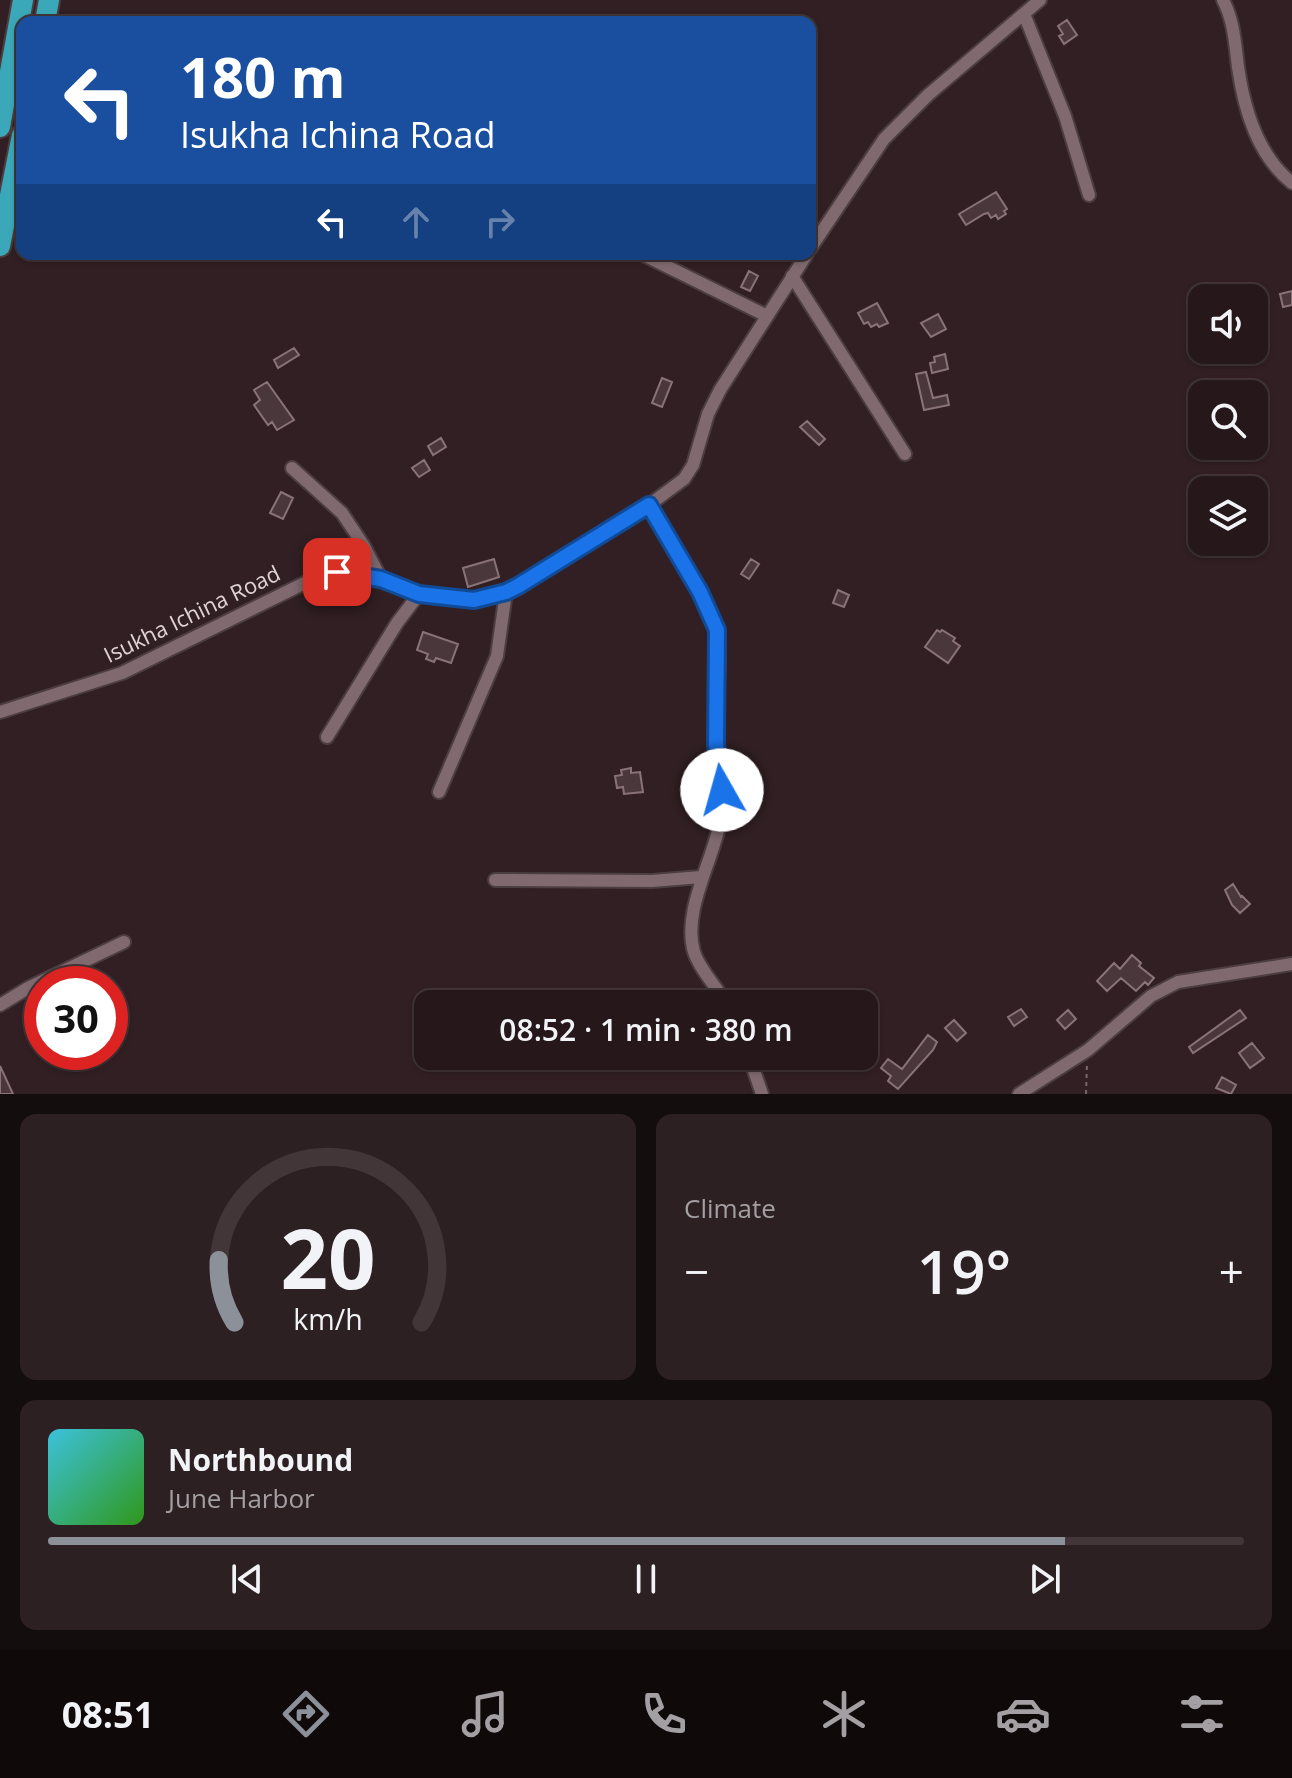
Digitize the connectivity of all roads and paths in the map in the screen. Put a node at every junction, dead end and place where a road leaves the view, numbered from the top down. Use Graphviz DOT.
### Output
graph roads {
  1 [pos="1040,0"];
  2 [pos="1223,0"];
  3 [pos="1024,14"];
  4 [pos="16,39"];
  5 [pos="0,127"];
  6 [pos="16,165"];
  7 [pos="1292,183"];
  8 [pos="1089,195"];
  9 [pos="816,226"];
  10 [pos="823,229"];
  11 [pos="816,240"];
  12 [pos="0,246"];
  13 [pos="654,260"];
  14 [pos="803,260"];
  15 [pos="792,276"];
  16 [pos="767,316"];
  17 [pos="905,454"];
  18 [pos="292,468"];
  19 [pos="649,505"];
  20 [pos="381,579"];
  21 [pos="506,592"];
  22 [pos="419,594"];
  23 [pos="0,712"];
  24 [pos="327,737"];
  25 [pos="439,792"];
  26 [pos="701,877"];
  27 [pos="495,880"];
  28 [pos="124,942"];
  29 [pos="1292,964"];
  30 [pos="717,990"];
  31 [pos="0,1005"];
  32 [pos="1088,1050"];
  33 [pos="754,1070"];
  34 [pos="762,1094"];
  35 [pos="1019,1094"];
  36 [pos="1086,1094"];
  1 -- 3 [label="street"];
  2 -- 7 [label="street"];
  3 -- 8 [label="street"];
  3 -- 10 [label="street"];
  4 -- 5 [label="highway"];
  6 -- 12 [label="highway"];
  9 -- 10 [label="street"];
  10 -- 11 [label="street"];
  13 -- 16 [label="street"];
  14 -- 15 [label="street, Isukha Ichina Road"];
  15 -- 16 [label="street, Isukha Ichina Road"];
  15 -- 17 [label="street"];
  16 -- 19 [label="street, Isukha Ichina Road"];
  18 -- 20 [label="street"];
  19 -- 21 [label="street, Isukha Ichina Road"];
  19 -- 26 [label="street"];
  20 -- 22 [label="street, Isukha Ichina Road"];
  20 -- 23 [label="street, Isukha Ichina Road"];
  21 -- 22 [label="street, Isukha Ichina Road"];
  21 -- 25 [label="street"];
  22 -- 24 [label="street"];
  26 -- 27 [label="street"];
  26 -- 30 [label="street"];
  28 -- 31 [label="street"];
  29 -- 32 [label="street"];
  32 -- 35 [label="street"];
  32 -- 36 [label="path"];
  33 -- 34 [label="street"];
}
